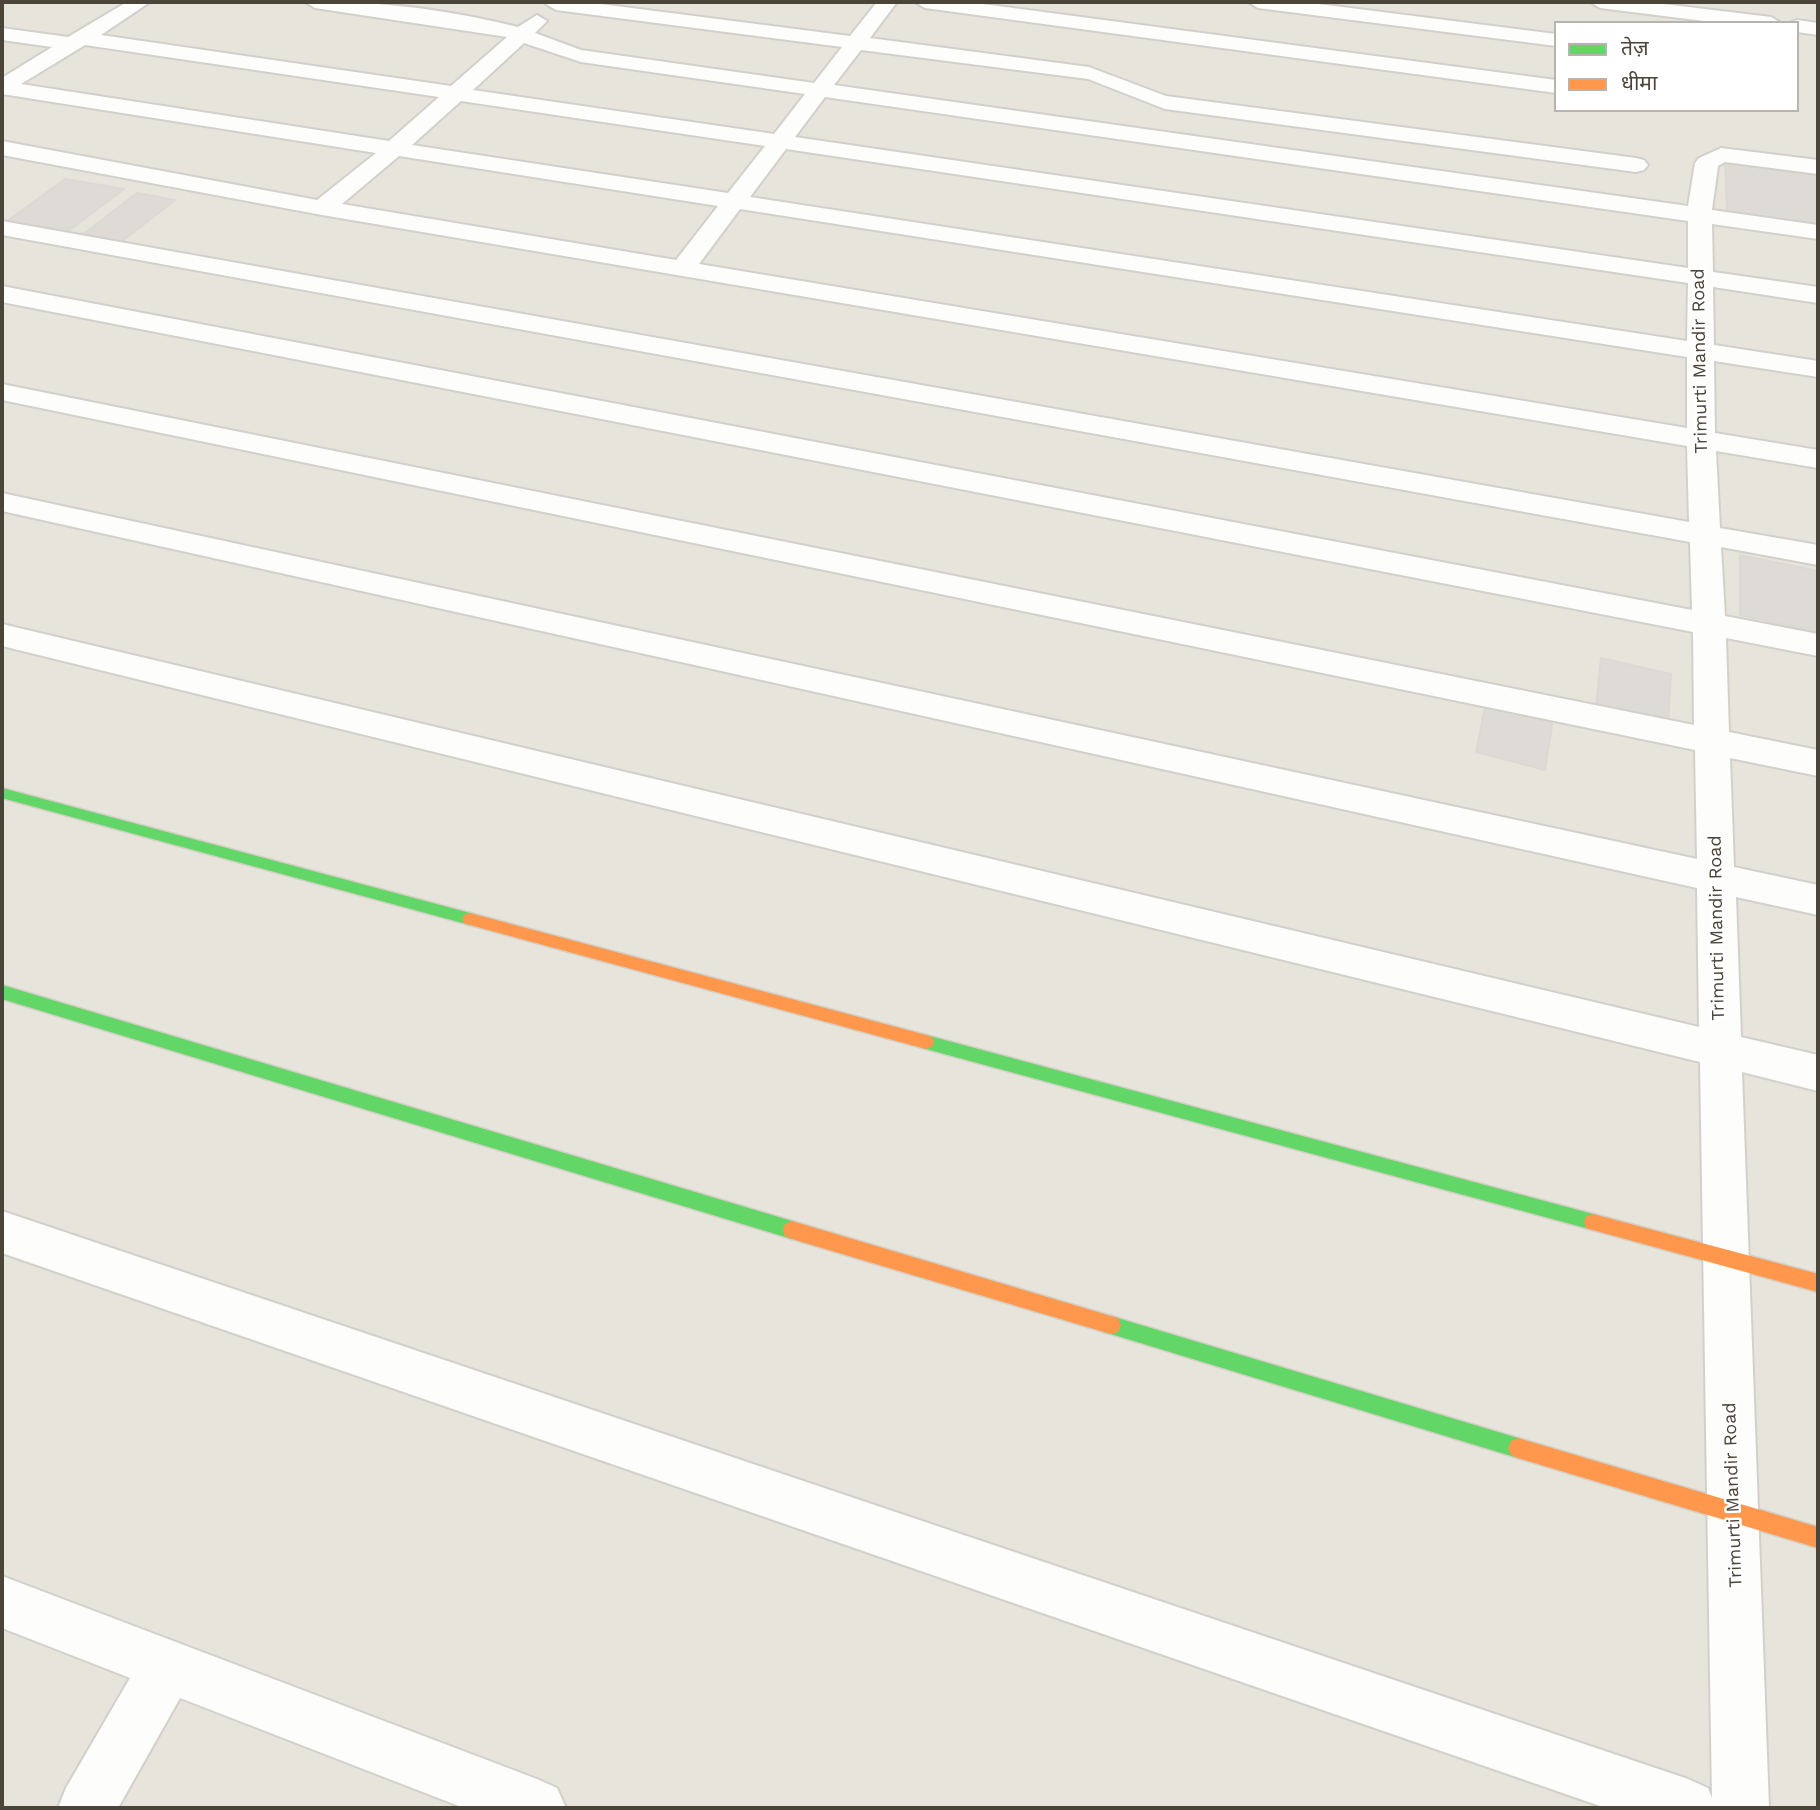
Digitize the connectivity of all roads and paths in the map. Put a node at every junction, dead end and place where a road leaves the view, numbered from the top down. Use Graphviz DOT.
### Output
graph roads {
  1 [pos="140,2"];
  2 [pos="315,2"];
  3 [pos="887,2"];
  4 [pos="925,2"];
  5 [pos="1258,2"];
  6 [pos="1427,2"];
  7 [pos="1600,2"];
  8 [pos="557,3"];
  9 [pos="1755,21"];
  10 [pos="1423,23"];
  11 [pos="1799,26"];
  12 [pos="1818,29"];
  13 [pos="2,34"];
  14 [pos="522,34"];
  15 [pos="1554,40"];
  16 [pos="76,41"];
  17 [pos="857,42"];
  18 [pos="1416,69"];
  19 [pos="1554,87"];
  20 [pos="2,88"];
  21 [pos="818,90"];
  22 [pos="457,94"];
  23 [pos="779,141"];
  24 [pos="2,148"];
  25 [pos="393,150"];
  26 [pos="1636,165"];
  27 [pos="1818,167"];
  28 [pos="732,202"];
  29 [pos="322,208"];
  30 [pos="1699,216"];
  31 [pos="2,228"];
  32 [pos="1818,232"];
  33 [pos="682,269"];
  34 [pos="1699,278"];
  35 [pos="2,294"];
  36 [pos="1818,295"];
  37 [pos="1701,351"];
  38 [pos="1818,369"];
  39 [pos="2,392"];
  40 [pos="1701,440"];
  41 [pos="1818,459"];
  42 [pos="2,502"];
  43 [pos="1706,536"];
  44 [pos="1818,555"];
  45 [pos="1709,624"];
  46 [pos="2,635"];
  47 [pos="1818,645"];
  48 [pos="1712,741"];
  49 [pos="1818,763"];
  50 [pos="2,793"];
  51 [pos="1716,877"];
  52 [pos="1818,900"];
  53 [pos="2,992"];
  54 [pos="1720,1049"];
  55 [pos="1818,1073"];
  56 [pos="2,1232"];
  57 [pos="1726,1259"];
  58 [pos="1818,1283"];
  59 [pos="1733,1513"];
  60 [pos="1818,1538"];
  61 [pos="2,1602"];
  62 [pos="168,1666"];
  63 [pos="86,1808"];
  64 [pos="537,1808"];
  65 [pos="1688,1808"];
  66 [pos="1741,1808"];
  1 -- 16 [label="street"];
  2 -- 14 [label="street"];
  3 -- 17 [label="street"];
  4 -- 18 [label="street"];
  5 -- 10 [label="street"];
  6 -- 10 [label="street"];
  7 -- 9 [label="street"];
  8 -- 14 [label="street"];
  8 -- 17 [label="street"];
  10 -- 15 [label="street"];
  10 -- 18 [label="street"];
  11 -- 12 [label="street"];
  13 -- 16 [label="street"];
  14 -- 21 [label="street"];
  14 -- 22 [label="street"];
  16 -- 20 [label="street"];
  16 -- 22 [label="street"];
  17 -- 21 [label="street"];
  17 -- 26 [label="street"];
  18 -- 19 [label="street"];
  20 -- 25 [label="street"];
  21 -- 23 [label="street"];
  21 -- 30 [label="street"];
  22 -- 23 [label="street"];
  22 -- 25 [label="street"];
  23 -- 28 [label="street"];
  23 -- 34 [label="street"];
  24 -- 29 [label="street"];
  25 -- 28 [label="street"];
  25 -- 29 [label="street"];
  27 -- 30 [label="street, Trimurti Mandir Road"];
  28 -- 33 [label="street"];
  28 -- 37 [label="street"];
  29 -- 33 [label="street"];
  30 -- 32 [label="street"];
  30 -- 34 [label="street, Trimurti Mandir Road"];
  31 -- 43 [label="street"];
  33 -- 40 [label="street"];
  34 -- 36 [label="street"];
  34 -- 37 [label="street, Trimurti Mandir Road"];
  35 -- 45 [label="street"];
  37 -- 38 [label="street"];
  37 -- 40 [label="street, Trimurti Mandir Road"];
  39 -- 48 [label="street"];
  40 -- 41 [label="street"];
  40 -- 43 [label="street, Trimurti Mandir Road"];
  42 -- 51 [label="street"];
  43 -- 44 [label="street"];
  43 -- 45 [label="street, Trimurti Mandir Road"];
  45 -- 47 [label="street"];
  45 -- 48 [label="street, Trimurti Mandir Road"];
  46 -- 54 [label="street"];
  48 -- 49 [label="street"];
  48 -- 51 [label="street, Trimurti Mandir Road"];
  50 -- 57 [label="street"];
  51 -- 52 [label="street"];
  51 -- 54 [label="street, Trimurti Mandir Road"];
  53 -- 59 [label="street"];
  54 -- 55 [label="street"];
  54 -- 57 [label="street, Trimurti Mandir Road"];
  56 -- 65 [label="street"];
  57 -- 58 [label="street"];
  57 -- 59 [label="street, Trimurti Mandir Road"];
  59 -- 60 [label="street"];
  59 -- 66 [label="street, Trimurti Mandir Road"];
  61 -- 62 [label="street"];
  62 -- 63 [label="street"];
  62 -- 64 [label="street"];
}
